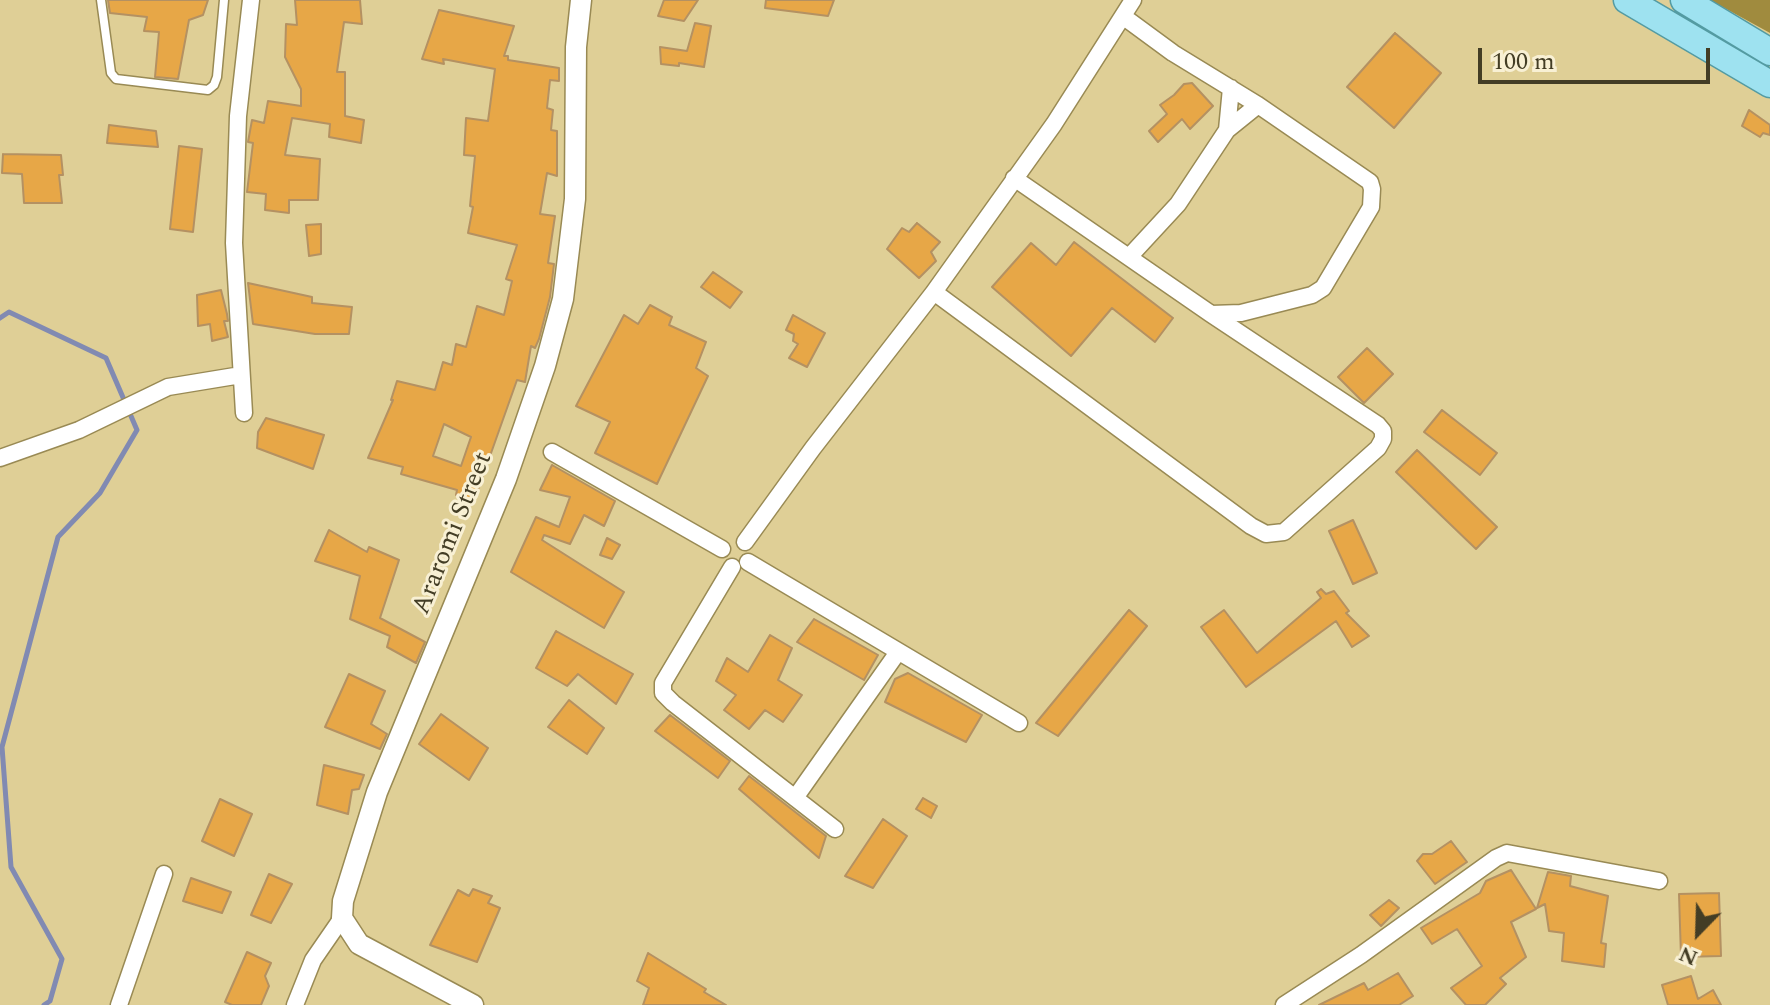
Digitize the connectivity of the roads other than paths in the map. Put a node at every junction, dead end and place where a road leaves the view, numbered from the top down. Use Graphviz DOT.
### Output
graph roads {
  1 [pos="101,0"];
  2 [pos="224,0"];
  3 [pos="251,0"];
  4 [pos="581,0"];
  5 [pos="1133,0"];
  6 [pos="1627,0"];
  7 [pos="1691,2"];
  8 [pos="1124,17"];
  9 [pos="1770,52"];
  10 [pos="1770,84"];
  11 [pos="1231,88"];
  12 [pos="1258,105"];
  13 [pos="1227,130"];
  14 [pos="1014,178"];
  15 [pos="1129,257"];
  16 [pos="934,292"];
  17 [pos="1211,314"];
  18 [pos="241,375"];
  19 [pos="244,413"];
  20 [pos="552,452"];
  21 [pos="0,458"];
  22 [pos="745,542"];
  23 [pos="722,549"];
  24 [pos="740,565"];
  25 [pos="898,652"];
  26 [pos="1019,723"];
  27 [pos="795,798"];
  28 [pos="835,829"];
  29 [pos="164,874"];
  30 [pos="1659,881"];
  31 [pos="342,918"];
  32 [pos="119,1005"];
  33 [pos="295,1005"];
  34 [pos="473,1005"];
  35 [pos="1284,1005"];
  1 -- 2 [label="lane"];
  3 -- 18 [label="street"];
  4 -- 31 [label="street, Araromi Street"];
  5 -- 8 [label="street"];
  6 -- 10 [label="main road"];
  7 -- 9 [label="main road"];
  8 -- 11 [label="street"];
  8 -- 14 [label="street"];
  11 -- 12 [label="street"];
  11 -- 13 [label="street"];
  12 -- 13 [label="street"];
  12 -- 17 [label="street"];
  13 -- 15 [label="street"];
  14 -- 15 [label="street"];
  14 -- 16 [label="street"];
  15 -- 17 [label="street"];
  16 -- 17 [label="street"];
  16 -- 22 [label="street"];
  18 -- 19 [label="street"];
  18 -- 21 [label="street"];
  20 -- 23 [label="street"];
  22 -- 23 [label="street"];
  22 -- 24 [label="street"];
  23 -- 24 [label="street"];
  24 -- 25 [label="street"];
  24 -- 27 [label="street"];
  25 -- 26 [label="street"];
  25 -- 27 [label="street"];
  27 -- 28 [label="street"];
  29 -- 32 [label="street"];
  30 -- 35 [label="street"];
  31 -- 33 [label="street"];
  31 -- 34 [label="street"];
}
